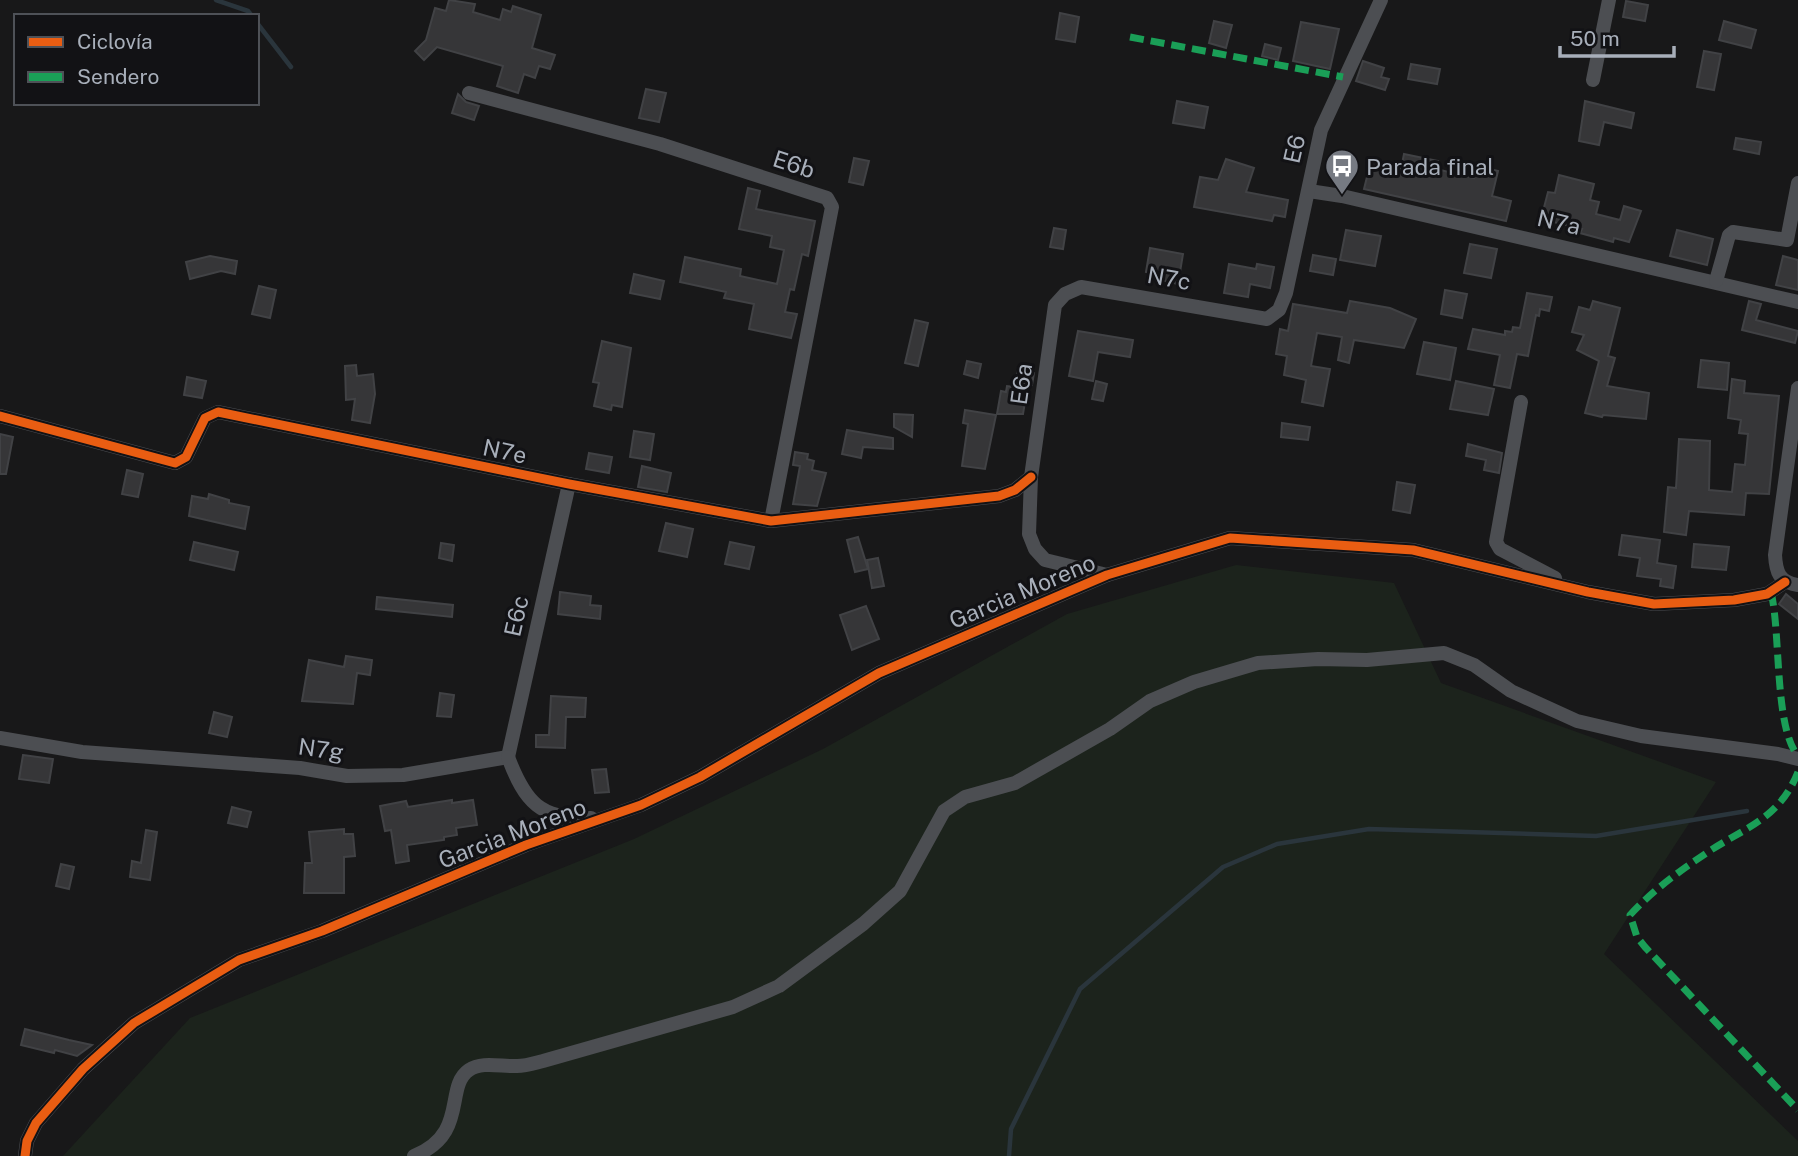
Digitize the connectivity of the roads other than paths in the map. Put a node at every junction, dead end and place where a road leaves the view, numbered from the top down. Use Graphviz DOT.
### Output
graph roads {
  1 [pos="1381,0"];
  2 [pos="1609,0"];
  3 [pos="1593,80"];
  4 [pos="469,93"];
  5 [pos="1798,183"];
  6 [pos="1309,191"];
  7 [pos="1792,242"];
  8 [pos="1716,281"];
  9 [pos="1059,299"];
  10 [pos="1798,302"];
  11 [pos="1274,316"];
  12 [pos="1798,388"];
  13 [pos="1521,402"];
  14 [pos="0,416"];
  15 [pos="1031,477"];
  16 [pos="569,484"];
  17 [pos="771,521"];
  18 [pos="1107,575"];
  19 [pos="1792,583"];
  20 [pos="1565,585"];
  21 [pos="0,738"];
  22 [pos="508,757"];
  23 [pos="1798,759"];
  24 [pos="605,817"];
  25 [pos="25,1156"];
  26 [pos="414,1156"];
  1 -- 6 [label="street, E6"];
  2 -- 3 [label="street"];
  4 -- 17 [label="street, E6b"];
  5 -- 7 [label="street"];
  6 -- 8 [label="street, N7a"];
  6 -- 11 [label="street, E6"];
  7 -- 8 [label="street"];
  8 -- 10 [label="street, N7a"];
  9 -- 11 [label="street, N7c"];
  9 -- 15 [label="street, E6a"];
  12 -- 19 [label="street"];
  13 -- 20 [label="street"];
  14 -- 16 [label="street, N7e"];
  15 -- 17 [label="street, N7e"];
  15 -- 18 [label="street"];
  16 -- 17 [label="street, N7e"];
  16 -- 22 [label="street, E6c"];
  18 -- 20 [label="street, Garcia Moreno"];
  18 -- 24 [label="street, Garcia Moreno"];
  19 -- 20 [label="street, Garcia Moreno"];
  21 -- 22 [label="street, N7g"];
  22 -- 24 [label="street"];
  23 -- 26 [label="street"];
  24 -- 25 [label="street, Garcia Moreno"];
}
